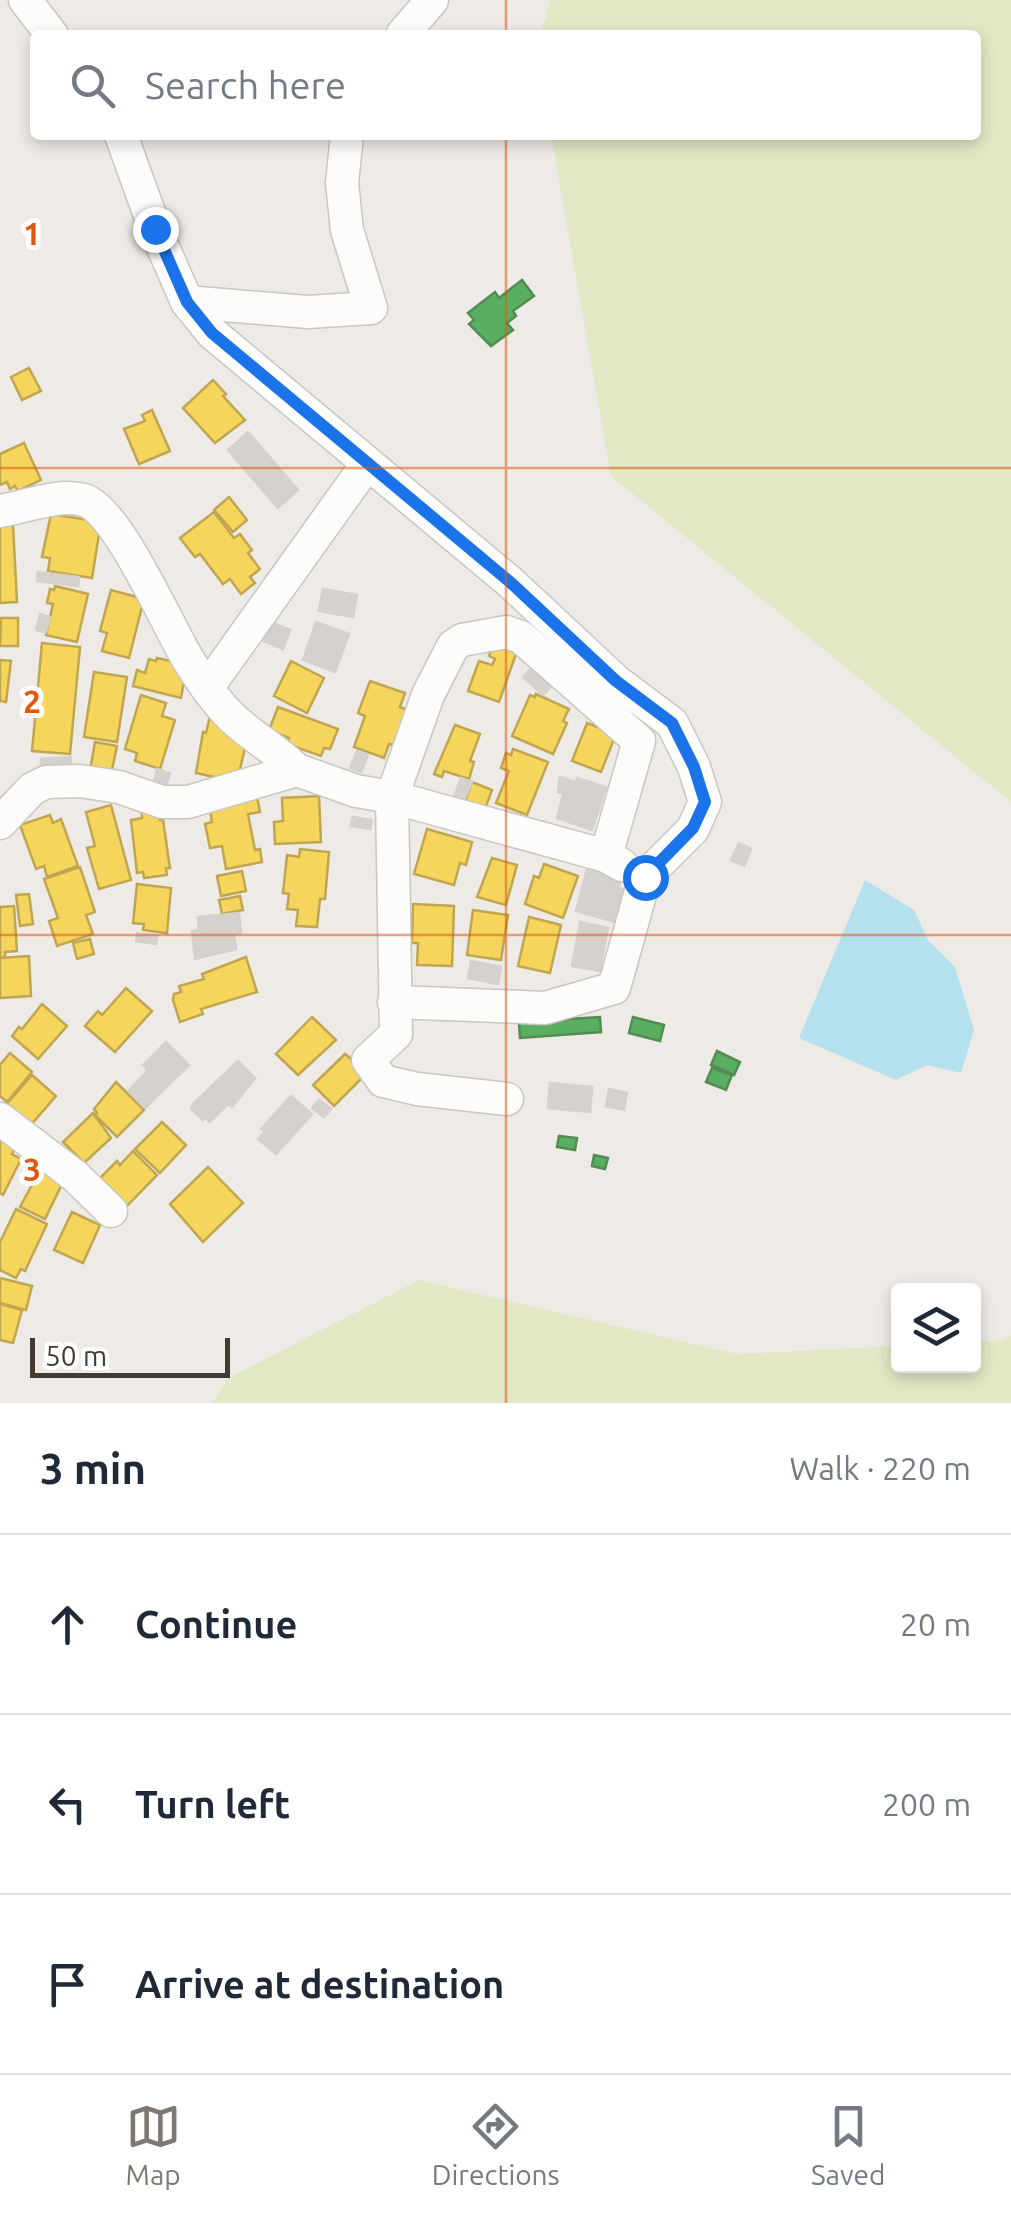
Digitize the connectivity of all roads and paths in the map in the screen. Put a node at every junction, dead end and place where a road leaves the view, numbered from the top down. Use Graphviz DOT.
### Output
graph roads {
  1 [pos="25,0"];
  2 [pos="432,0"];
  3 [pos="48,30"];
  4 [pos="406,30"];
  5 [pos="123,140"];
  6 [pos="346,140"];
  7 [pos="187,302"];
  8 [pos="367,464"];
  9 [pos="0,512"];
  10 [pos="207,688"];
  11 [pos="297,770"];
  12 [pos="392,797"];
  13 [pos="0,824"];
  14 [pos="606,856"];
  15 [pos="645,877"];
  16 [pos="394,1002"];
  17 [pos="507,1100"];
  18 [pos="0,1119"];
  19 [pos="111,1212"];
  1 -- 3 [label="street"];
  2 -- 4 [label="street"];
  5 -- 7 [label="street"];
  6 -- 7 [label="street"];
  7 -- 8 [label="street"];
  8 -- 10 [label="street"];
  8 -- 15 [label="street"];
  9 -- 10 [label="street"];
  10 -- 11 [label="street"];
  11 -- 12 [label="street"];
  11 -- 13 [label="street"];
  12 -- 14 [label="street"];
  12 -- 14 [label="street"];
  12 -- 16 [label="street"];
  14 -- 15 [label="street"];
  15 -- 16 [label="street"];
  16 -- 17 [label="street"];
  18 -- 19 [label="street"];
}
